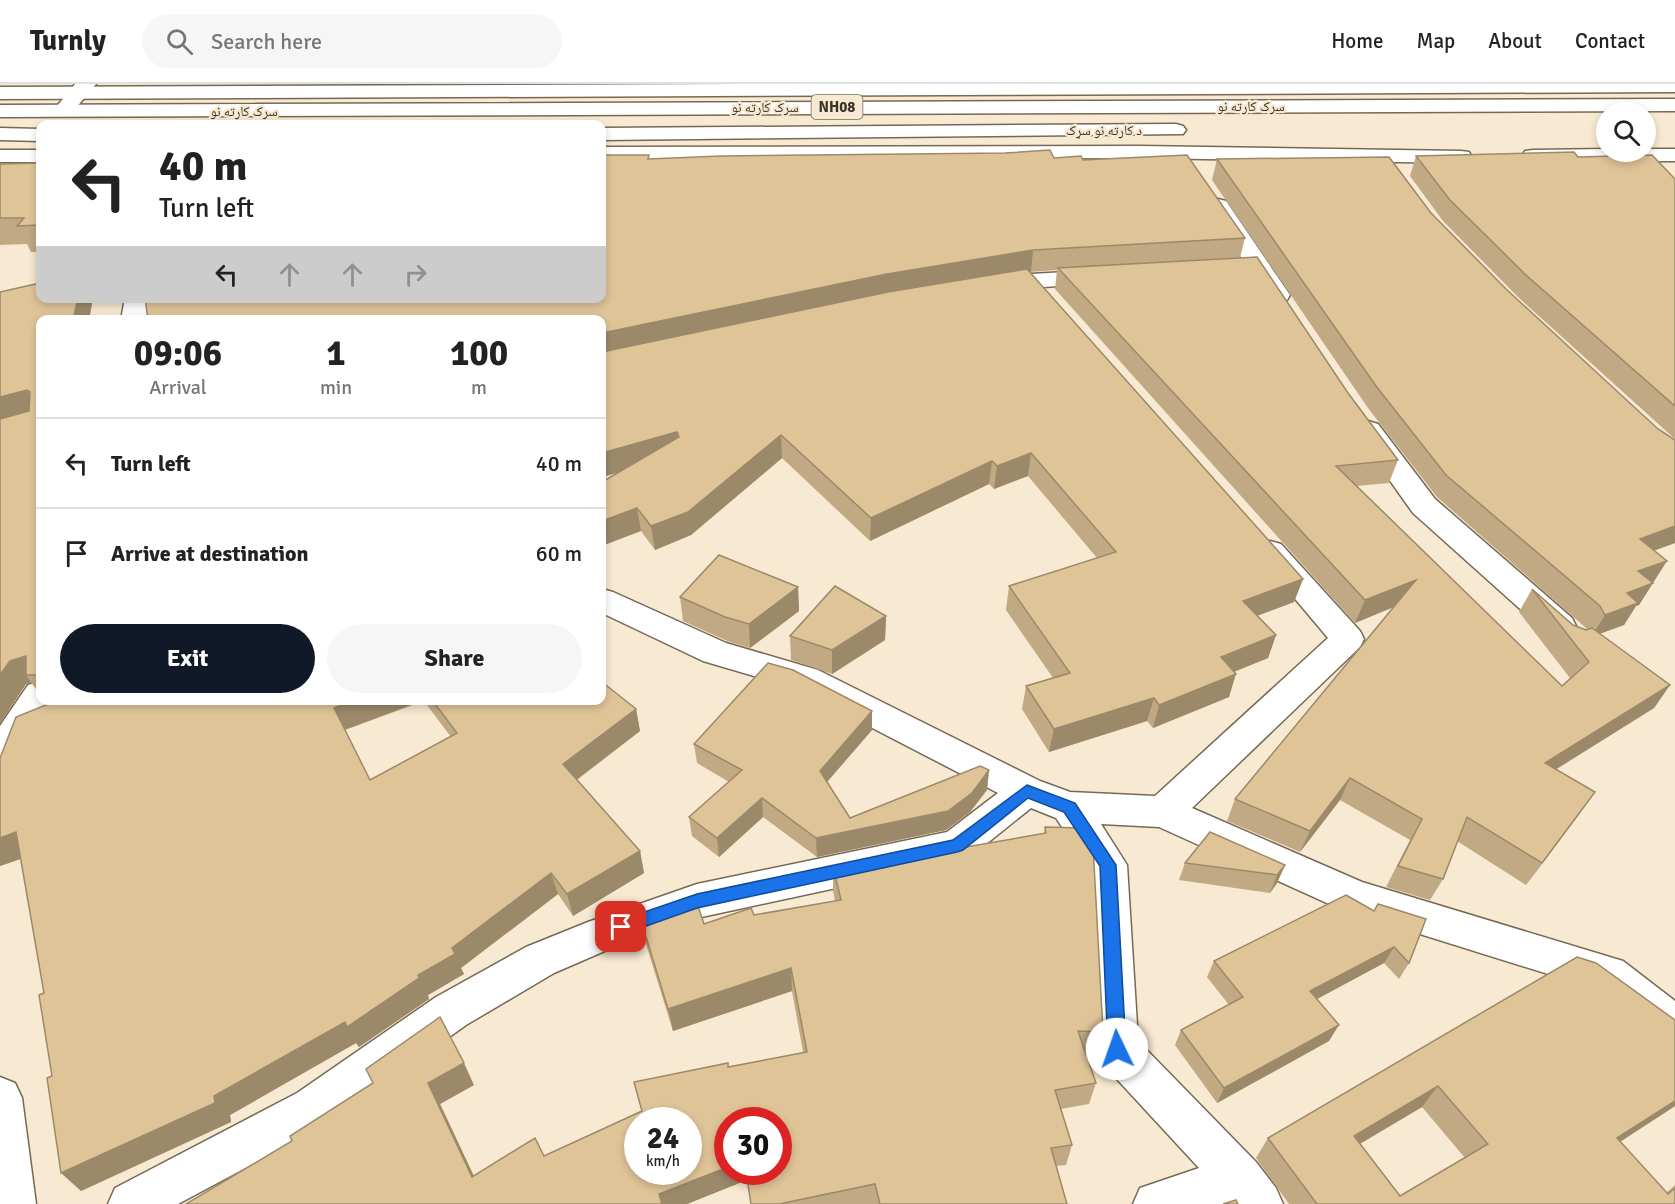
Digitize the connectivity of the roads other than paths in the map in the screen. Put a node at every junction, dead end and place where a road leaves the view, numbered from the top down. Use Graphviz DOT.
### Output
graph roads {
  1 [pos="1675,86"];
  2 [pos="82,89"];
  3 [pos="0,93"];
  4 [pos="1675,105"];
  5 [pos="0,111"];
  6 [pos="63,111"];
  7 [pos="226,118"];
  8 [pos="1196,130"];
  9 [pos="606,134"];
  10 [pos="0,135"];
  11 [pos="36,135"];
  12 [pos="606,153"];
  13 [pos="1181,153"];
  14 [pos="1675,155"];
  15 [pos="0,156"];
  16 [pos="36,156"];
  17 [pos="1487,156"];
  18 [pos="1510,156"];
  19 [pos="1596,156"];
  20 [pos="1656,156"];
  21 [pos="1381,157"];
  22 [pos="1645,162"];
  23 [pos="1661,178"];
  24 [pos="1401,183"];
  25 [pos="1123,276"];
  26 [pos="1031,281"];
  27 [pos="964,292"];
  28 [pos="1055,308"];
  29 [pos="1292,316"];
  30 [pos="1356,414"];
  31 [pos="1253,532"];
  32 [pos="606,602"];
  33 [pos="1573,638"];
  34 [pos="49,705"];
  35 [pos="0,776"];
  36 [pos="1027,791"];
  37 [pos="1069,807"];
  38 [pos="1163,812"];
  39 [pos="1675,1026"];
  40 [pos="0,1098"];
  41 [pos="1250,1191"];
  42 [pos="13,1204"];
  43 [pos="131,1204"];
  44 [pos="1156,1204"];
  1 -- 2 [label="main road"];
  2 -- 3 [label="main road"];
  2 -- 6 [label="main road"];
  4 -- 7 [label="main road, سرک کارته نو / NH08"];
  5 -- 6 [label="main road, سرک کارته نو / NH08"];
  6 -- 7 [label="main road, سرک کارته نو / NH08"];
  8 -- 9 [label="main road, د کارته نو سړک / NH08"];
  10 -- 11 [label="main road"];
  12 -- 13 [label="main road"];
  13 -- 21 [label="main road"];
  13 -- 29 [label="main road"];
  14 -- 20 [label="main road"];
  15 -- 16 [label="main road"];
  17 -- 21 [label="main road"];
  18 -- 19 [label="main road"];
  21 -- 24 [label="main road"];
  22 -- 23 [label="main road"];
  25 -- 26 [label="main road"];
  26 -- 27 [label="main road"];
  26 -- 28 [label="main road"];
  30 -- 33 [label="main road"];
  31 -- 38 [label="main road"];
  32 -- 36 [label="main road"];
  34 -- 35 [label="main road"];
  36 -- 37 [label="main road"];
  36 -- 43 [label="main road"];
  37 -- 38 [label="main road"];
  37 -- 41 [label="main road"];
  38 -- 39 [label="main road"];
  40 -- 42 [label="main road"];
  41 -- 44 [label="main road"];
}
